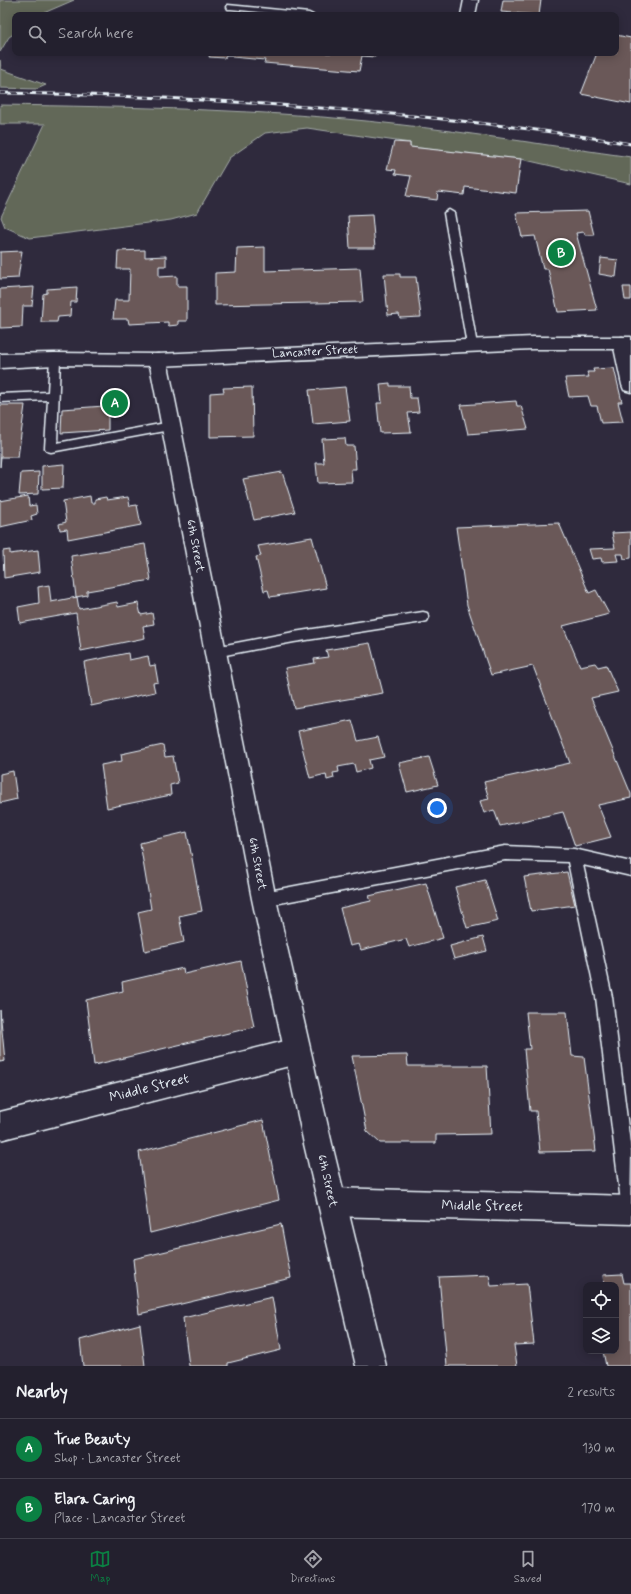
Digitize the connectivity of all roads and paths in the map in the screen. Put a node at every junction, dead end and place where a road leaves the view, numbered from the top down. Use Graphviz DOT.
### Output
graph roads {
  1 [pos="471,0"];
  2 [pos="231,7"];
  3 [pos="279,12"];
  4 [pos="469,12"];
  5 [pos="449,213"];
  6 [pos="627,343"];
  7 [pos="472,345"];
  8 [pos="55,359"];
  9 [pos="158,360"];
  10 [pos="0,361"];
  11 [pos="631,385"];
  12 [pos="53,396"];
  13 [pos="0,398"];
  14 [pos="171,426"];
  15 [pos="423,617"];
  16 [pos="215,652"];
  17 [pos="574,856"];
  18 [pos="631,869"];
  19 [pos="264,899"];
  20 [pos="297,1051"];
  21 [pos="0,1126"];
  22 [pos="332,1202"];
  23 [pos="630,1210"];
  24 [pos="371,1366"];
  1 -- 4 [label="street"];
  2 -- 3 [label="lane"];
  5 -- 7 [label="lane"];
  6 -- 7 [label="street, Lancaster Street"];
  6 -- 11 [label="street"];
  7 -- 9 [label="street, Lancaster Street"];
  8 -- 9 [label="street, Lancaster Street"];
  8 -- 10 [label="street, Lancaster Street"];
  8 -- 12 [label="lane"];
  9 -- 14 [label="street, 6th Street"];
  12 -- 13 [label="lane"];
  12 -- 14 [label="lane"];
  14 -- 16 [label="street, 6th Street"];
  15 -- 16 [label="lane"];
  16 -- 19 [label="street, 6th Street"];
  17 -- 18 [label="lane"];
  17 -- 19 [label="lane"];
  17 -- 23 [label="lane"];
  19 -- 20 [label="street, 6th Street"];
  20 -- 21 [label="street, Middle Street"];
  20 -- 22 [label="street, 6th Street"];
  22 -- 23 [label="street, Middle Street"];
  22 -- 24 [label="street, 6th Street"];
}
